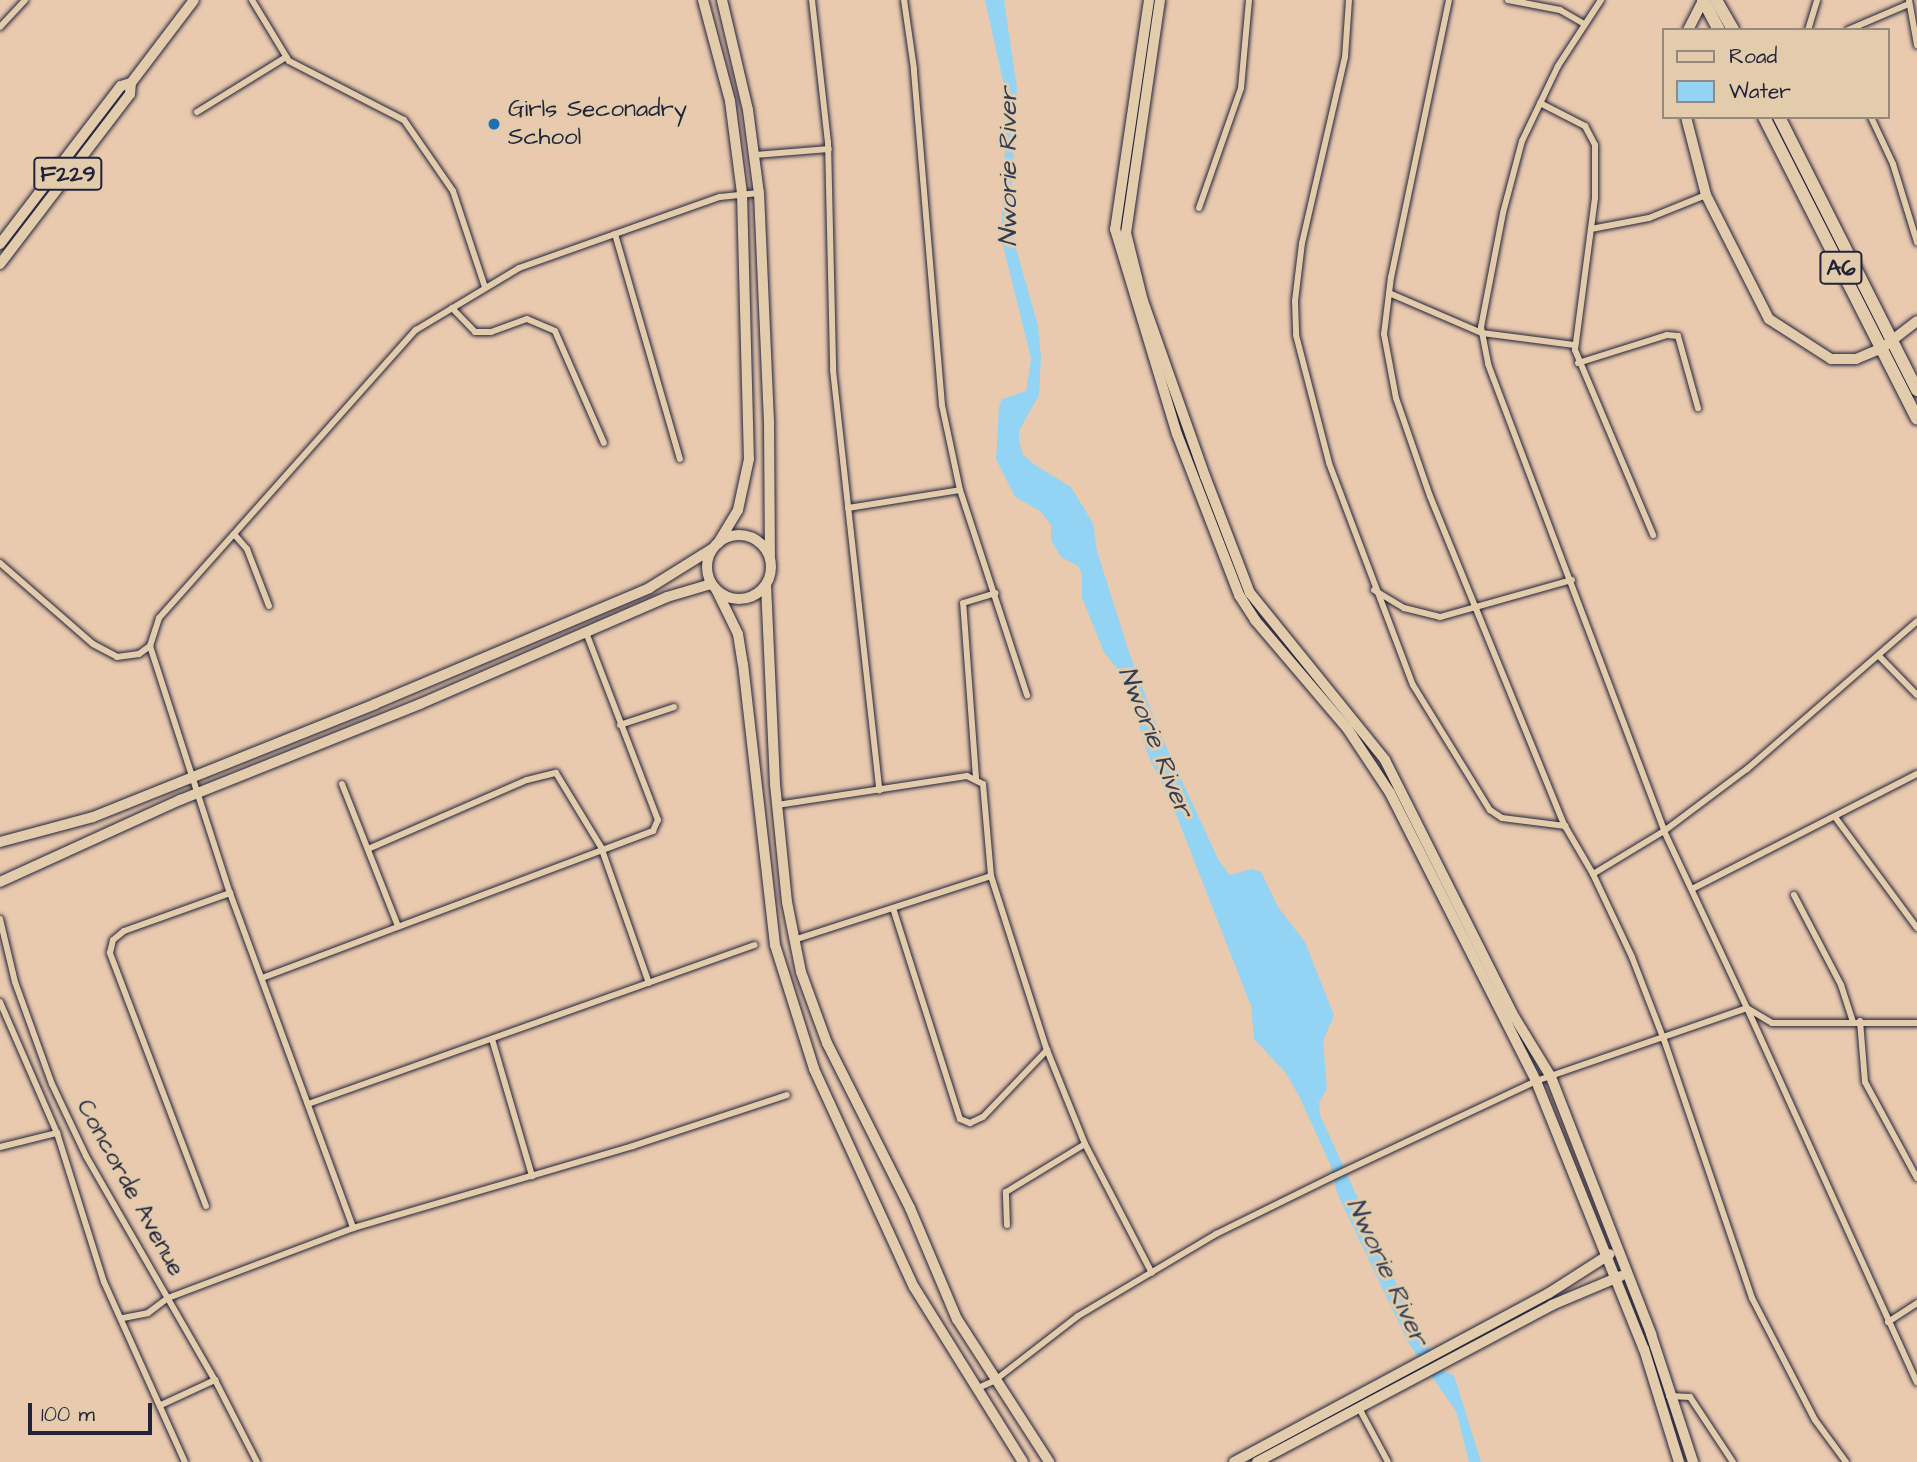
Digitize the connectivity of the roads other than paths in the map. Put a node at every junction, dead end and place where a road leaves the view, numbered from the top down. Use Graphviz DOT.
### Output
graph roads {
  1 [pos="25,0"];
  2 [pos="194,0"];
  3 [pos="252,0"];
  4 [pos="703,0"];
  5 [pos="722,0"];
  6 [pos="812,0"];
  7 [pos="904,0"];
  8 [pos="1149,0"];
  9 [pos="1160,0"];
  10 [pos="1249,0"];
  11 [pos="1349,0"];
  12 [pos="1449,0"];
  13 [pos="1508,0"];
  14 [pos="1601,0"];
  15 [pos="1703,0"];
  16 [pos="1716,0"];
  17 [pos="1818,0"];
  18 [pos="1909,2"];
  19 [pos="1584,24"];
  20 [pos="0,27"];
  21 [pos="1689,28"];
  22 [pos="1718,28"];
  23 [pos="1732,28"];
  24 [pos="1809,28"];
  25 [pos="1852,28"];
  26 [pos="1917,45"];
  27 [pos="286,57"];
  28 [pos="1540,103"];
  29 [pos="107,113"];
  30 [pos="197,113"];
  31 [pos="1687,119"];
  32 [pos="1765,119"];
  33 [pos="1780,119"];
  34 [pos="1872,119"];
  35 [pos="829,149"];
  36 [pos="755,155"];
  37 [pos="758,193"];
  38 [pos="742,194"];
  39 [pos="1706,195"];
  40 [pos="1199,208"];
  41 [pos="1591,229"];
  42 [pos="615,233"];
  43 [pos="1917,242"];
  44 [pos="0,244"];
  45 [pos="0,264"];
  46 [pos="485,287"];
  47 [pos="1389,293"];
  48 [pos="452,308"];
  49 [pos="1917,321"];
  50 [pos="1482,333"];
  51 [pos="1574,345"];
  52 [pos="1887,346"];
  53 [pos="1578,363"];
  54 [pos="1917,390"];
  55 [pos="1698,408"];
  56 [pos="1917,418"];
  57 [pos="604,443"];
  58 [pos="680,459"];
  59 [pos="960,490"];
  60 [pos="848,508"];
  61 [pos="234,534"];
  62 [pos="1653,535"];
  63 [pos="715,546"];
  64 [pos="770,558"];
  65 [pos="0,563"];
  66 [pos="1572,580"];
  67 [pos="766,585"];
  68 [pos="714,588"];
  69 [pos="1374,590"];
  70 [pos="995,593"];
  71 [pos="269,606"];
  72 [pos="1475,610"];
  73 [pos="1917,621"];
  74 [pos="586,632"];
  75 [pos="150,646"];
  76 [pos="1880,657"];
  77 [pos="1027,695"];
  78 [pos="1917,695"];
  79 [pos="674,707"];
  80 [pos="620,725"];
  81 [pos="1917,774"];
  82 [pos="195,777"];
  83 [pos="976,778"];
  84 [pos="342,783"];
  85 [pos="879,790"];
  86 [pos="198,793"];
  87 [pos="777,805"];
  88 [pos="1835,817"];
  89 [pos="1565,827"];
  90 [pos="1664,831"];
  91 [pos="0,842"];
  92 [pos="601,847"];
  93 [pos="368,849"];
  94 [pos="1593,874"];
  95 [pos="991,876"];
  96 [pos="0,882"];
  97 [pos="1692,889"];
  98 [pos="230,893"];
  99 [pos="1794,895"];
  100 [pos="893,908"];
  101 [pos="0,919"];
  102 [pos="398,926"];
  103 [pos="1917,928"];
  104 [pos="794,940"];
  105 [pos="755,946"];
  106 [pos="262,978"];
  107 [pos="649,983"];
  108 [pos="0,1002"];
  109 [pos="1747,1008"];
  110 [pos="1856,1022"];
  111 [pos="1917,1023"];
  112 [pos="492,1039"];
  113 [pos="1664,1040"];
  114 [pos="1046,1050"];
  115 [pos="1550,1077"];
  116 [pos="1536,1081"];
  117 [pos="787,1095"];
  118 [pos="307,1104"];
  119 [pos="57,1133"];
  120 [pos="1085,1144"];
  121 [pos="0,1147"];
  122 [pos="532,1176"];
  123 [pos="1917,1178"];
  124 [pos="206,1206"];
  125 [pos="1007,1225"];
  126 [pos="353,1228"];
  127 [pos="1618,1252"];
  128 [pos="1605,1255"];
  129 [pos="1152,1273"];
  130 [pos="1626,1273"];
  131 [pos="1616,1280"];
  132 [pos="168,1298"];
  133 [pos="1917,1303"];
  134 [pos="123,1318"];
  135 [pos="1888,1322"];
  136 [pos="1420,1368"];
  137 [pos="215,1380"];
  138 [pos="994,1381"];
  139 [pos="1917,1382"];
  140 [pos="976,1389"];
  141 [pos="1672,1395"];
  142 [pos="1660,1399"];
  143 [pos="161,1405"];
  144 [pos="1359,1408"];
  145 [pos="185,1462"];
  146 [pos="257,1462"];
  147 [pos="1023,1462"];
  148 [pos="1049,1462"];
  149 [pos="1234,1462"];
  150 [pos="1257,1462"];
  151 [pos="1388,1462"];
  152 [pos="1679,1462"];
  153 [pos="1693,1462"];
  154 [pos="1733,1462"];
  155 [pos="1846,1462"];
  1 -- 20 [label="street"];
  2 -- 29 [label="main road, F229"];
  3 -- 27 [label="street"];
  4 -- 38 [label="street"];
  5 -- 36 [label="street"];
  6 -- 35 [label="street"];
  7 -- 59 [label="street"];
  8 -- 116 [label="street"];
  9 -- 115 [label="street"];
  10 -- 40 [label="street"];
  11 -- 69 [label="street"];
  12 -- 47 [label="street"];
  13 -- 19 [label="street"];
  14 -- 19 [label="street"];
  15 -- 21 [label="street"];
  15 -- 22 [label="highway"];
  16 -- 23 [label="highway"];
  17 -- 24 [label="street"];
  18 -- 25 [label="street"];
  18 -- 26 [label="street"];
  19 -- 28 [label="street"];
  27 -- 30 [label="street"];
  27 -- 46 [label="street"];
  28 -- 41 [label="street"];
  28 -- 50 [label="street"];
  29 -- 44 [label="main road, F229"];
  29 -- 45 [label="main road, F229"];
  31 -- 39 [label="street"];
  32 -- 52 [label="highway, A6"];
  33 -- 52 [label="highway, A6"];
  34 -- 43 [label="street"];
  35 -- 36 [label="street"];
  35 -- 60 [label="street"];
  36 -- 37 [label="street"];
  37 -- 38 [label="street"];
  37 -- 64 [label="street"];
  38 -- 42 [label="street"];
  38 -- 63 [label="street"];
  39 -- 41 [label="street"];
  39 -- 52 [label="street"];
  41 -- 51 [label="street"];
  42 -- 46 [label="street"];
  42 -- 58 [label="street"];
  46 -- 48 [label="street"];
  47 -- 50 [label="street"];
  47 -- 72 [label="street"];
  48 -- 57 [label="street"];
  48 -- 61 [label="street"];
  49 -- 52 [label="street"];
  50 -- 51 [label="street"];
  50 -- 66 [label="street"];
  51 -- 53 [label="street"];
  52 -- 54 [label="highway, A6"];
  52 -- 56 [label="highway, A6"];
  53 -- 55 [label="street"];
  53 -- 62 [label="street"];
  59 -- 60 [label="street"];
  59 -- 70 [label="street"];
  60 -- 85 [label="street"];
  61 -- 71 [label="street"];
  61 -- 75 [label="street"];
  63 -- 64 [label="street"];
  63 -- 68 [label="street"];
  63 -- 82 [label="street"];
  64 -- 67 [label="street"];
  65 -- 75 [label="street"];
  66 -- 72 [label="street"];
  66 -- 90 [label="street"];
  67 -- 68 [label="street"];
  67 -- 87 [label="street"];
  68 -- 74 [label="street"];
  68 -- 140 [label="street"];
  69 -- 72 [label="street"];
  69 -- 89 [label="street"];
  70 -- 77 [label="street"];
  70 -- 83 [label="street"];
  72 -- 89 [label="street"];
  73 -- 76 [label="street"];
  74 -- 80 [label="street"];
  74 -- 86 [label="street"];
  75 -- 82 [label="street"];
  76 -- 78 [label="street"];
  76 -- 90 [label="street"];
  79 -- 80 [label="street"];
  80 -- 92 [label="street"];
  81 -- 88 [label="street"];
  82 -- 86 [label="street"];
  82 -- 91 [label="street"];
  83 -- 85 [label="street"];
  83 -- 95 [label="street"];
  84 -- 93 [label="street"];
  85 -- 87 [label="street"];
  86 -- 96 [label="street"];
  86 -- 98 [label="street"];
  87 -- 104 [label="street"];
  88 -- 97 [label="street"];
  88 -- 103 [label="street"];
  89 -- 94 [label="street"];
  90 -- 94 [label="street"];
  90 -- 97 [label="street"];
  92 -- 93 [label="street"];
  92 -- 102 [label="street"];
  92 -- 107 [label="street"];
  93 -- 102 [label="street"];
  94 -- 113 [label="street"];
  95 -- 100 [label="street"];
  95 -- 114 [label="street"];
  97 -- 109 [label="street"];
  98 -- 106 [label="street"];
  98 -- 124 [label="street"];
  99 -- 110 [label="street"];
  100 -- 104 [label="street"];
  100 -- 114 [label="street"];
  101 -- 132 [label="street, Concorde Avenue"];
  102 -- 106 [label="street"];
  104 -- 138 [label="street"];
  105 -- 107 [label="street"];
  106 -- 118 [label="street"];
  107 -- 112 [label="street"];
  108 -- 119 [label="street, Concorde Avenue"];
  109 -- 110 [label="street"];
  109 -- 113 [label="street"];
  109 -- 135 [label="street"];
  110 -- 111 [label="street"];
  110 -- 123 [label="street"];
  112 -- 118 [label="street"];
  112 -- 122 [label="street"];
  113 -- 115 [label="street"];
  113 -- 155 [label="street"];
  114 -- 120 [label="street"];
  115 -- 116 [label="street"];
  115 -- 127 [label="street"];
  116 -- 128 [label="street"];
  116 -- 129 [label="street"];
  117 -- 122 [label="street"];
  118 -- 126 [label="street"];
  119 -- 121 [label="street"];
  119 -- 134 [label="street, Concorde Avenue"];
  120 -- 125 [label="street"];
  120 -- 129 [label="street"];
  122 -- 126 [label="street"];
  126 -- 132 [label="street"];
  127 -- 128 [label="street"];
  127 -- 130 [label="street"];
  128 -- 131 [label="street"];
  128 -- 136 [label="street"];
  129 -- 138 [label="street"];
  130 -- 131 [label="street"];
  130 -- 141 [label="street"];
  131 -- 136 [label="street"];
  131 -- 142 [label="street"];
  132 -- 134 [label="street"];
  132 -- 137 [label="street, Concorde Avenue"];
  133 -- 135 [label="street"];
  134 -- 143 [label="street, Concorde Avenue"];
  135 -- 139 [label="street"];
  136 -- 144 [label="street"];
  136 -- 149 [label="street"];
  137 -- 143 [label="street"];
  137 -- 146 [label="street, Concorde Avenue"];
  138 -- 140 [label="street"];
  138 -- 148 [label="street"];
  140 -- 147 [label="street"];
  141 -- 142 [label="street"];
  141 -- 153 [label="street"];
  141 -- 154 [label="street"];
  142 -- 152 [label="street"];
  143 -- 145 [label="street, Concorde Avenue"];
  144 -- 150 [label="street"];
  144 -- 151 [label="street"];
}
